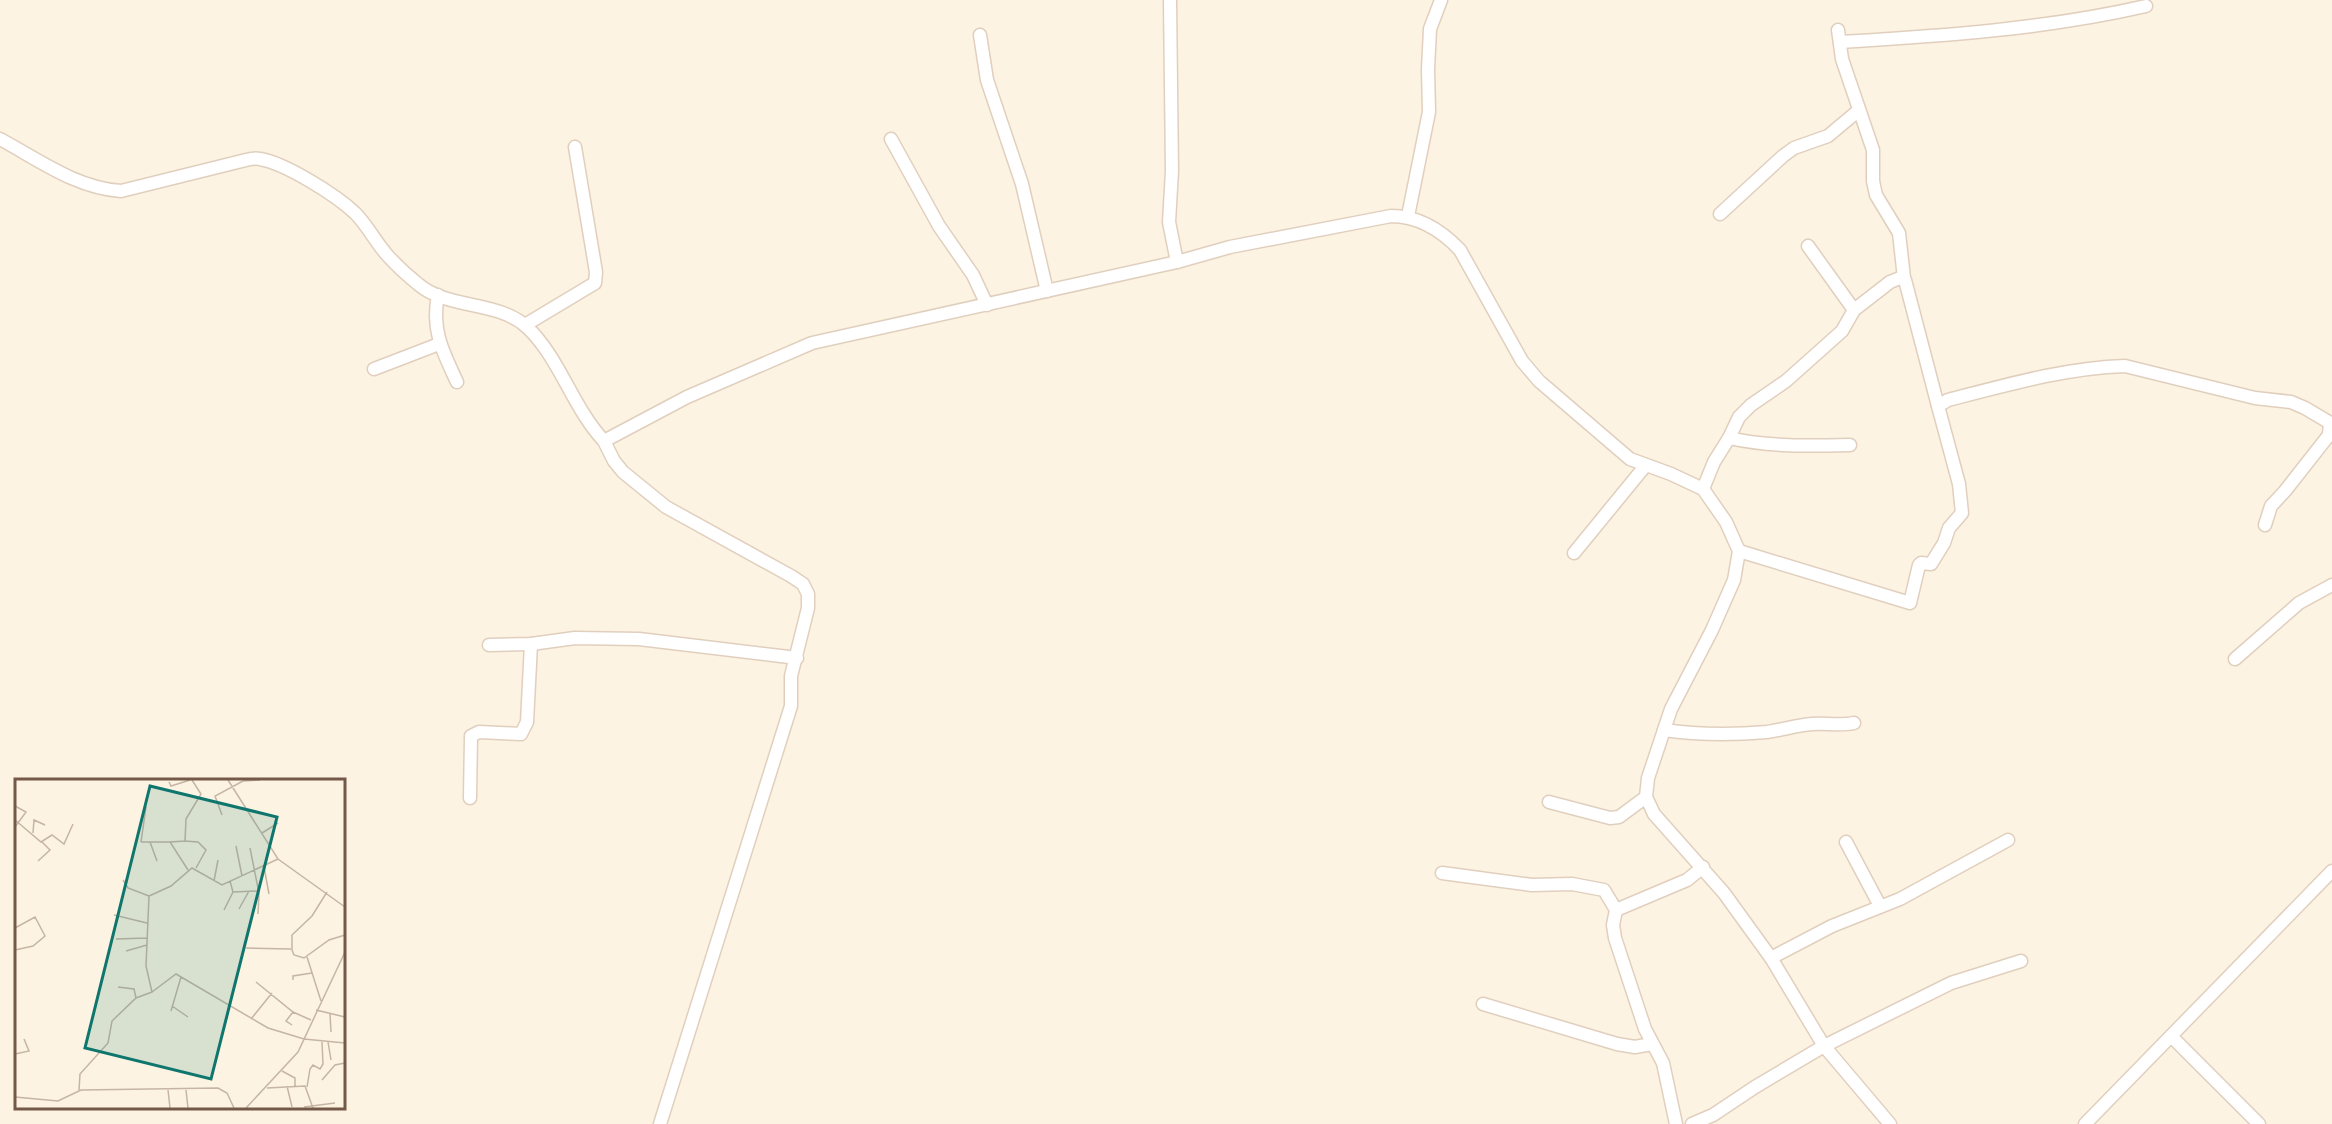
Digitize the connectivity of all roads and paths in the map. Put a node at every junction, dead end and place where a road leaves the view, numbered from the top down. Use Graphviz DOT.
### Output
graph roads {
  1 [pos="1170,0"];
  2 [pos="1441,0"];
  3 [pos="2146,6"];
  4 [pos="980,35"];
  5 [pos="1859,111"];
  6 [pos="0,139"];
  7 [pos="891,139"];
  8 [pos="575,147"];
  9 [pos="1720,214"];
  10 [pos="1408,216"];
  11 [pos="1808,246"];
  12 [pos="1177,262"];
  13 [pos="1904,278"];
  14 [pos="1047,291"];
  15 [pos="438,295"];
  16 [pos="987,304"];
  17 [pos="1854,310"];
  18 [pos="525,325"];
  19 [pos="439,344"];
  20 [pos="374,369"];
  21 [pos="458,382"];
  22 [pos="1938,406"];
  23 [pos="2331,424"];
  24 [pos="1729,438"];
  25 [pos="604,441"];
  26 [pos="1850,445"];
  27 [pos="1646,465"];
  28 [pos="1703,489"];
  29 [pos="2265,525"];
  30 [pos="1739,551"];
  31 [pos="1575,553"];
  32 [pos="2332,585"];
  33 [pos="531,644"];
  34 [pos="489,645"];
  35 [pos="797,658"];
  36 [pos="2235,659"];
  37 [pos="1854,723"];
  38 [pos="1664,730"];
  39 [pos="1646,797"];
  40 [pos="470,798"];
  41 [pos="1549,802"];
  42 [pos="2008,840"];
  43 [pos="1846,842"];
  44 [pos="1703,867"];
  45 [pos="2332,871"];
  46 [pos="1442,873"];
  47 [pos="1880,906"];
  48 [pos="1616,910"];
  49 [pos="1770,958"];
  50 [pos="2021,961"];
  51 [pos="1483,1004"];
  52 [pos="2170,1036"];
  53 [pos="1652,1044"];
  54 [pos="1824,1046"];
  55 [pos="660,1124"];
  56 [pos="1676,1124"];
  57 [pos="1692,1124"];
  58 [pos="1890,1124"];
  59 [pos="2085,1124"];
  60 [pos="2259,1124"];
  1 -- 12 [label="street"];
  2 -- 10 [label="street"];
  3 -- 5 [label="street"];
  4 -- 14 [label="street"];
  5 -- 9 [label="street"];
  5 -- 13 [label="street"];
  6 -- 15 [label="street"];
  7 -- 16 [label="street"];
  8 -- 18 [label="street"];
  10 -- 12 [label="street"];
  10 -- 27 [label="street"];
  11 -- 17 [label="street"];
  12 -- 14 [label="street"];
  13 -- 17 [label="street"];
  13 -- 22 [label="street"];
  14 -- 16 [label="street"];
  15 -- 18 [label="street"];
  15 -- 19 [label="street"];
  16 -- 25 [label="street"];
  17 -- 24 [label="street"];
  18 -- 25 [label="street"];
  19 -- 20 [label="street"];
  19 -- 21 [label="street"];
  22 -- 23 [label="street"];
  22 -- 30 [label="street"];
  23 -- 29 [label="street"];
  24 -- 26 [label="street"];
  24 -- 28 [label="street"];
  25 -- 35 [label="street"];
  27 -- 28 [label="street"];
  27 -- 31 [label="street"];
  28 -- 30 [label="street"];
  30 -- 38 [label="street"];
  32 -- 36 [label="street"];
  33 -- 34 [label="street"];
  33 -- 35 [label="street"];
  33 -- 40 [label="street"];
  35 -- 55 [label="street"];
  37 -- 38 [label="street"];
  38 -- 39 [label="street"];
  39 -- 41 [label="street"];
  39 -- 44 [label="street"];
  42 -- 47 [label="street"];
  43 -- 47 [label="street"];
  44 -- 48 [label="street"];
  44 -- 49 [label="street"];
  45 -- 52 [label="street"];
  46 -- 48 [label="street"];
  47 -- 49 [label="street"];
  48 -- 53 [label="street"];
  49 -- 54 [label="street"];
  50 -- 54 [label="street"];
  51 -- 53 [label="street"];
  52 -- 59 [label="street"];
  52 -- 60 [label="street"];
  53 -- 56 [label="street"];
  54 -- 57 [label="street"];
  54 -- 58 [label="street"];
}
